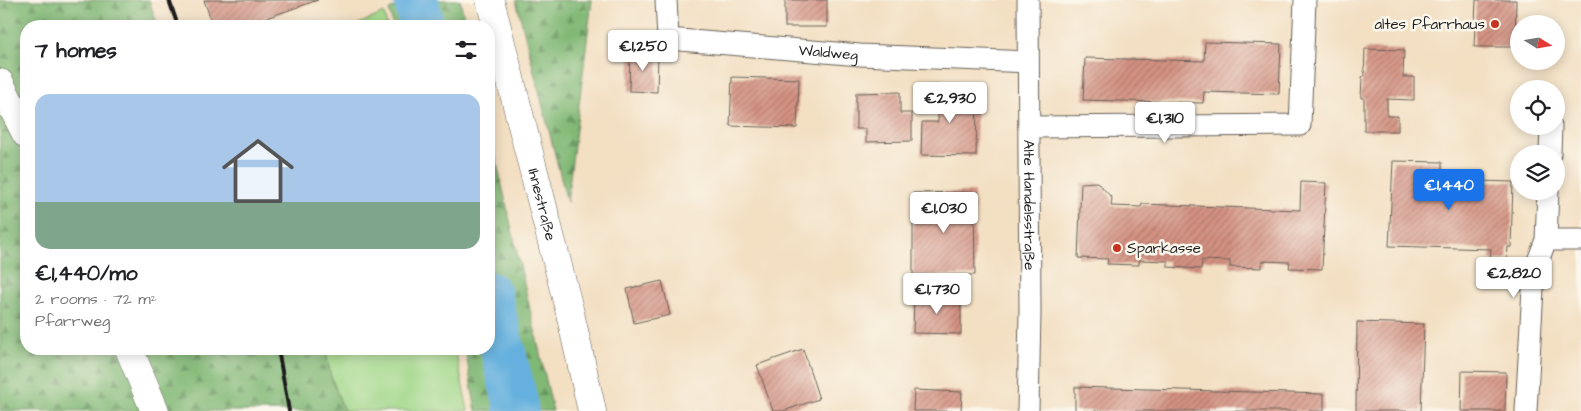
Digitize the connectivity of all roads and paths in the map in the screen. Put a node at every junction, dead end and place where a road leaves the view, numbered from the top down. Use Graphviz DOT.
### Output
graph roads {
  1 [pos="490,0"];
  2 [pos="666,0"];
  3 [pos="1028,0"];
  4 [pos="1305,0"];
  5 [pos="1028,62"];
  6 [pos="0,83"];
  7 [pos="20,122"];
  8 [pos="1029,127"];
  9 [pos="1548,200"];
  10 [pos="1546,240"];
  11 [pos="1581,240"];
  12 [pos="132,355"];
  13 [pos="155,411"];
  14 [pos="592,411"];
  15 [pos="1028,411"];
  16 [pos="1526,411"];
  1 -- 14 [label="main road, Ihnestraße"];
  2 -- 5 [label="street, Waldweg"];
  3 -- 5 [label="street, Alte Handelsstraße"];
  4 -- 8 [label="street"];
  5 -- 8 [label="street, Alte Handelsstraße"];
  6 -- 7 [label="main road"];
  8 -- 15 [label="street, Alte Handelsstraße"];
  9 -- 10 [label="street"];
  10 -- 11 [label="street"];
  10 -- 16 [label="street"];
  12 -- 13 [label="main road"];
}
